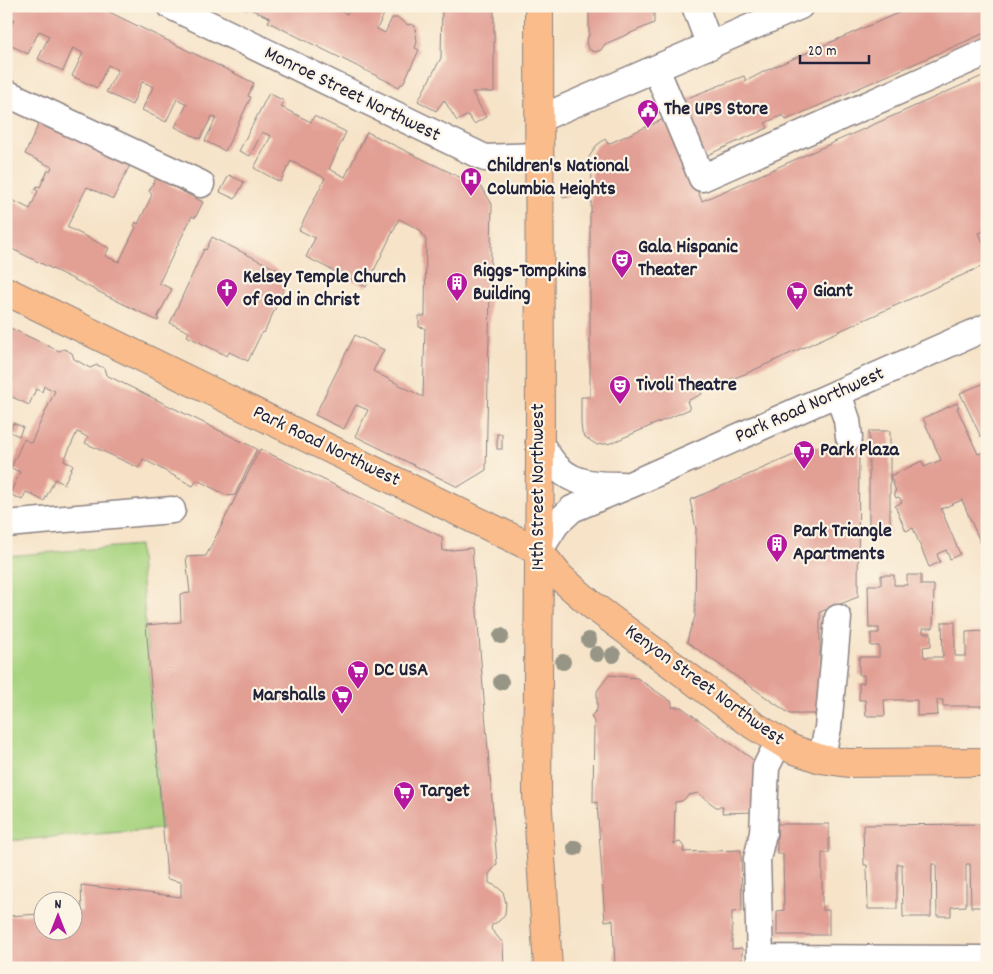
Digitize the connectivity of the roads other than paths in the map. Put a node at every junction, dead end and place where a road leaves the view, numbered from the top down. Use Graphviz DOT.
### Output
graph roads {
  1 [pos="171,6"];
  2 [pos="539,6"];
  3 [pos="694,6"];
  4 [pos="800,6"];
  5 [pos="710,46"];
  6 [pos="987,52"];
  7 [pos="656,69"];
  8 [pos="6,93"];
  9 [pos="540,119"];
  10 [pos="540,156"];
  11 [pos="201,184"];
  12 [pos="6,291"];
  13 [pos="987,327"];
  14 [pos="838,393"];
  15 [pos="850,437"];
  16 [pos="540,442"];
  17 [pos="632,484"];
  18 [pos="172,510"];
  19 [pos="6,524"];
  20 [pos="540,551"];
  21 [pos="838,618"];
  22 [pos="779,741"];
  23 [pos="821,759"];
  24 [pos="987,762"];
  25 [pos="987,959"];
  26 [pos="817,963"];
  27 [pos="548,968"];
  1 -- 10 [label="street, Monroe Street Northwest"];
  2 -- 9 [label="main road, 14th Street Northwest"];
  3 -- 5 [label="street"];
  4 -- 5 [label="street"];
  5 -- 7 [label="street"];
  6 -- 7 [label="street"];
  7 -- 9 [label="street"];
  8 -- 11 [label="street"];
  9 -- 10 [label="main road, 14th Street Northwest"];
  10 -- 16 [label="main road, 14th Street Northwest"];
  12 -- 20 [label="main road, Park Road Northwest"];
  13 -- 14 [label="street, Park Road Northwest"];
  14 -- 15 [label="street"];
  14 -- 17 [label="street, Park Road Northwest"];
  16 -- 17 [label="street, Park Road Northwest"];
  16 -- 20 [label="main road, 14th Street Northwest"];
  17 -- 20 [label="street, Park Road Northwest"];
  18 -- 19 [label="street"];
  20 -- 22 [label="main road, Kenyon Street Northwest"];
  20 -- 27 [label="main road, 14th Street Northwest"];
  21 -- 23 [label="street"];
  22 -- 23 [label="main road, Kenyon Street Northwest"];
  22 -- 26 [label="street"];
  23 -- 24 [label="main road, Kenyon Street Northwest"];
  25 -- 26 [label="street"];
}
